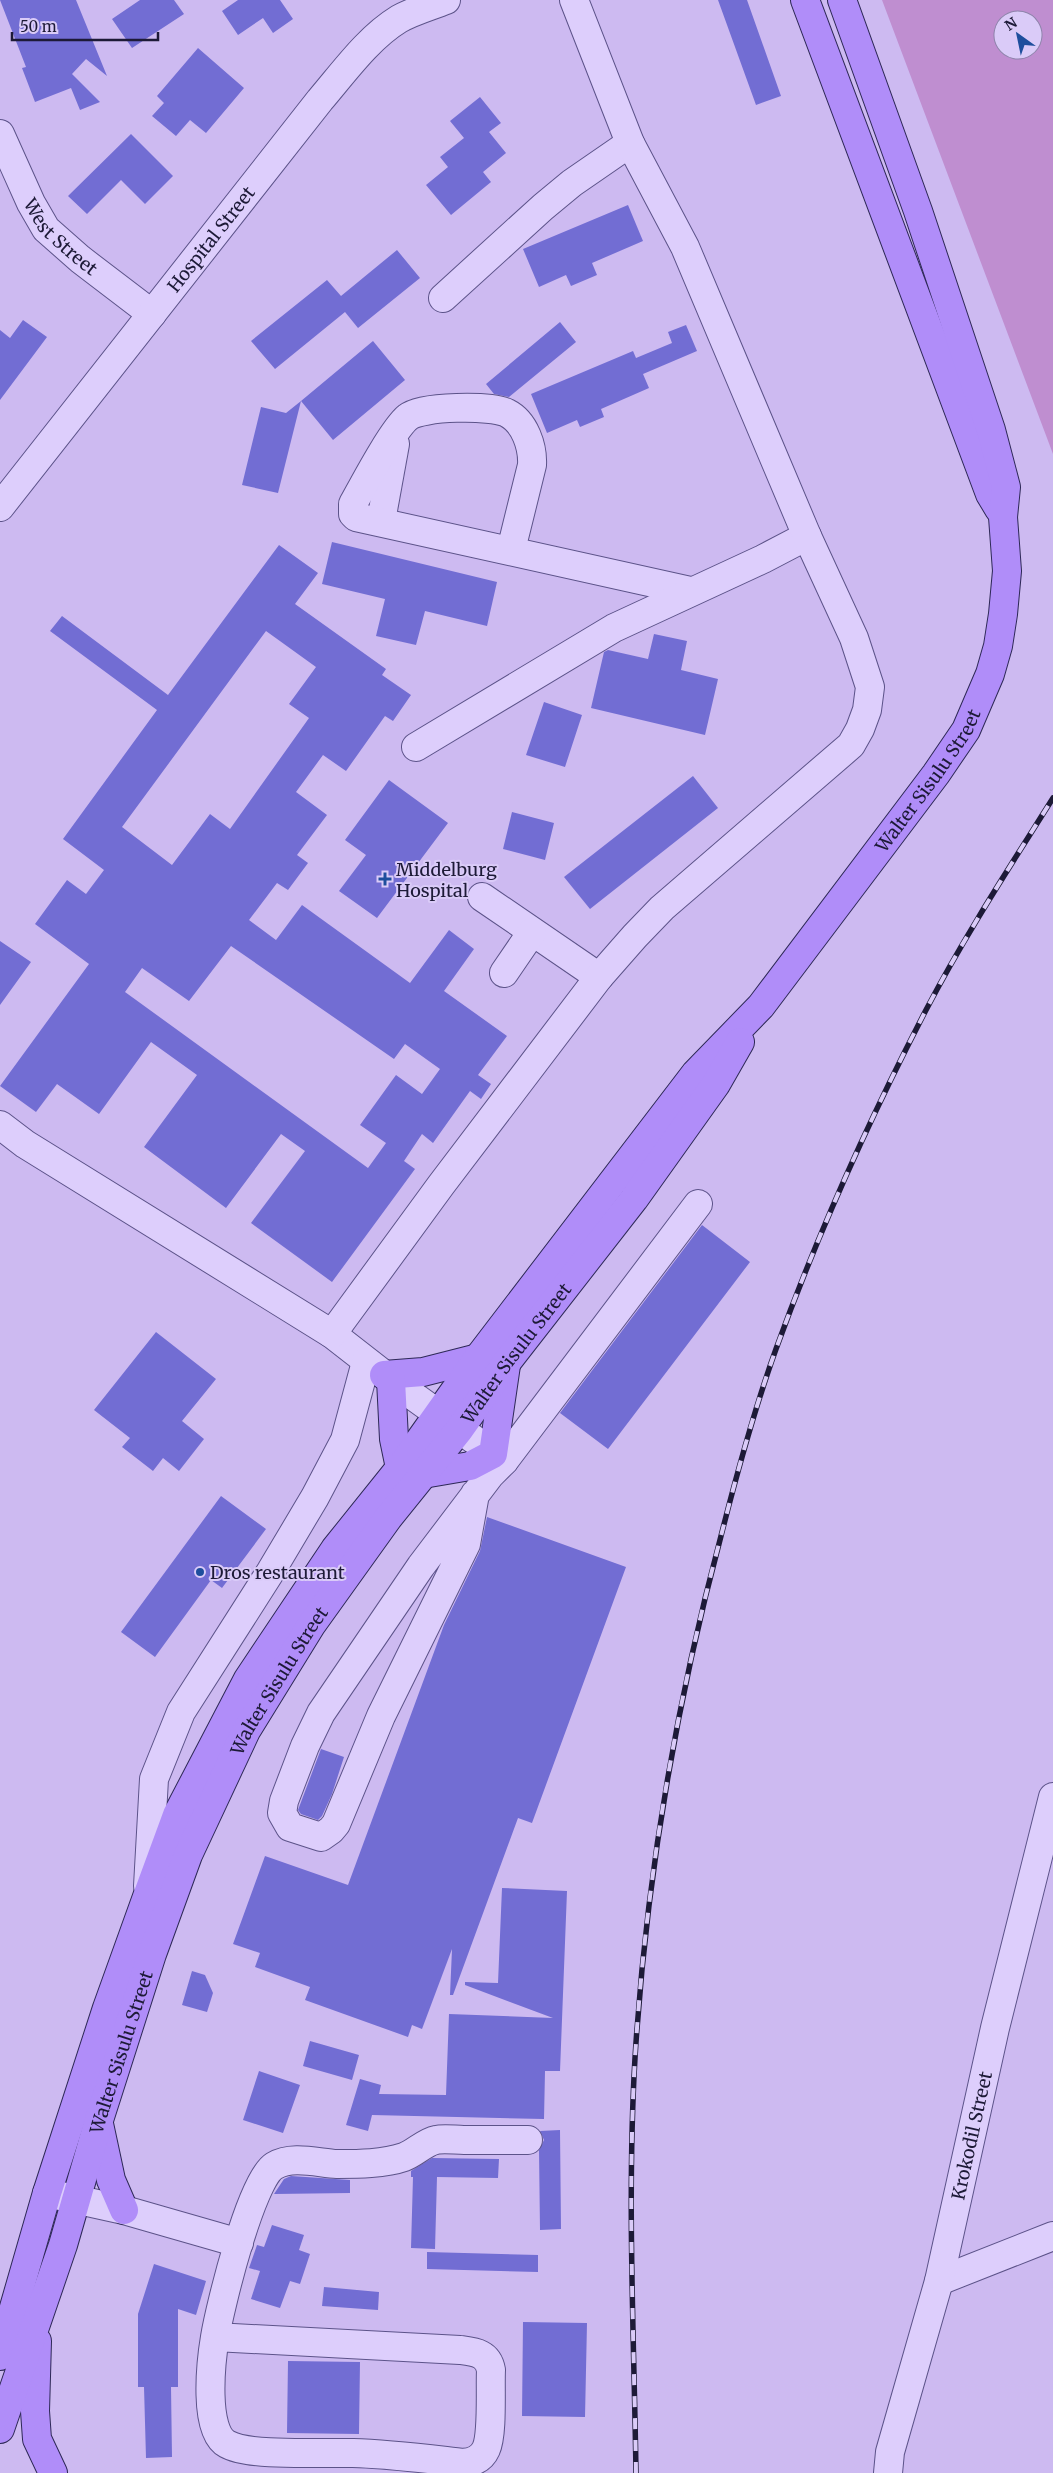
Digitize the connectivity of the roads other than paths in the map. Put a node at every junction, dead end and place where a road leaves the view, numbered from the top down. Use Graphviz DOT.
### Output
graph roads {
  1 [pos="446,0"];
  2 [pos="574,0"];
  3 [pos="805,0"];
  4 [pos="842,0"];
  5 [pos="0,134"];
  6 [pos="630,143"];
  7 [pos="443,298"];
  8 [pos="152,314"];
  9 [pos="0,507"];
  10 [pos="1003,517"];
  11 [pos="807,536"];
  12 [pos="511,550"];
  13 [pos="690,592"];
  14 [pos="416,747"];
  15 [pos="482,897"];
  16 [pos="532,932"];
  17 [pos="504,973"];
  18 [pos="599,977"];
  19 [pos="761,1006"];
  20 [pos="0,1125"];
  21 [pos="698,1204"];
  22 [pos="332,1334"];
  23 [pos="478,1358"];
  24 [pos="506,1362"];
  25 [pos="380,1372"];
  26 [pos="437,1414"];
  27 [pos="459,1430"];
  28 [pos="499,1457"];
  29 [pos="411,1471"];
  30 [pos="475,1494"];
  31 [pos="1053,1797"];
  32 [pos="148,1894"];
  33 [pos="99,2120"];
  34 [pos="528,2140"];
  35 [pos="47,2193"];
  36 [pos="75,2199"];
  37 [pos="124,2210"];
  38 [pos="1053,2236"];
  39 [pos="238,2243"];
  40 [pos="939,2281"];
  41 [pos="36,2322"];
  42 [pos="215,2337"];
  43 [pos="0,2356"];
  44 [pos="0,2429"];
  45 [pos="53,2473"];
  46 [pos="888,2473"];
  1 -- 8 [label="street, Hospital Street"];
  2 -- 6 [label="street"];
  3 -- 10 [label="main road"];
  4 -- 10 [label="main road, Walter Sisulu Street"];
  5 -- 8 [label="street, West Street"];
  6 -- 7 [label="street"];
  6 -- 11 [label="street"];
  8 -- 9 [label="street, Hospital Street"];
  10 -- 19 [label="main road, Walter Sisulu Street"];
  11 -- 13 [label="street"];
  11 -- 18 [label="street"];
  12 -- 12 [label="street"];
  12 -- 13 [label="street"];
  13 -- 14 [label="street"];
  15 -- 16 [label="street"];
  16 -- 17 [label="street"];
  16 -- 18 [label="street"];
  18 -- 22 [label="street"];
  19 -- 23 [label="main road, Walter Sisulu Street"];
  19 -- 24 [label="main road, Walter Sisulu Street"];
  20 -- 22 [label="street"];
  21 -- 28 [label="street"];
  22 -- 25 [label="street"];
  23 -- 25 [label="main road"];
  23 -- 26 [label="main road, Walter Sisulu Street"];
  24 -- 27 [label="main road, Walter Sisulu Street"];
  24 -- 28 [label="main road"];
  25 -- 26 [label="street"];
  25 -- 29 [label="main road"];
  25 -- 32 [label="street"];
  26 -- 27 [label="street"];
  26 -- 29 [label="main road, Walter Sisulu Street"];
  27 -- 28 [label="street"];
  27 -- 29 [label="main road, Walter Sisulu Street"];
  28 -- 29 [label="main road"];
  28 -- 30 [label="street"];
  29 -- 32 [label="main road, Walter Sisulu Street"];
  29 -- 33 [label="main road, Walter Sisulu Street"];
  30 -- 30 [label="street"];
  31 -- 40 [label="street, Krokodil Street"];
  32 -- 35 [label="main road, Walter Sisulu Street"];
  33 -- 36 [label="main road, Walter Sisulu Street"];
  33 -- 37 [label="main road"];
  34 -- 39 [label="street"];
  35 -- 36 [label="street"];
  35 -- 43 [label="main road, Walter Sisulu Street"];
  36 -- 37 [label="street"];
  36 -- 41 [label="main road, Walter Sisulu Street"];
  37 -- 39 [label="street"];
  38 -- 40 [label="street"];
  39 -- 42 [label="street"];
  40 -- 46 [label="street, Krokodil Street"];
  41 -- 44 [label="main road, Walter Sisulu Street"];
  41 -- 45 [label="main road"];
  42 -- 42 [label="street"];
}
